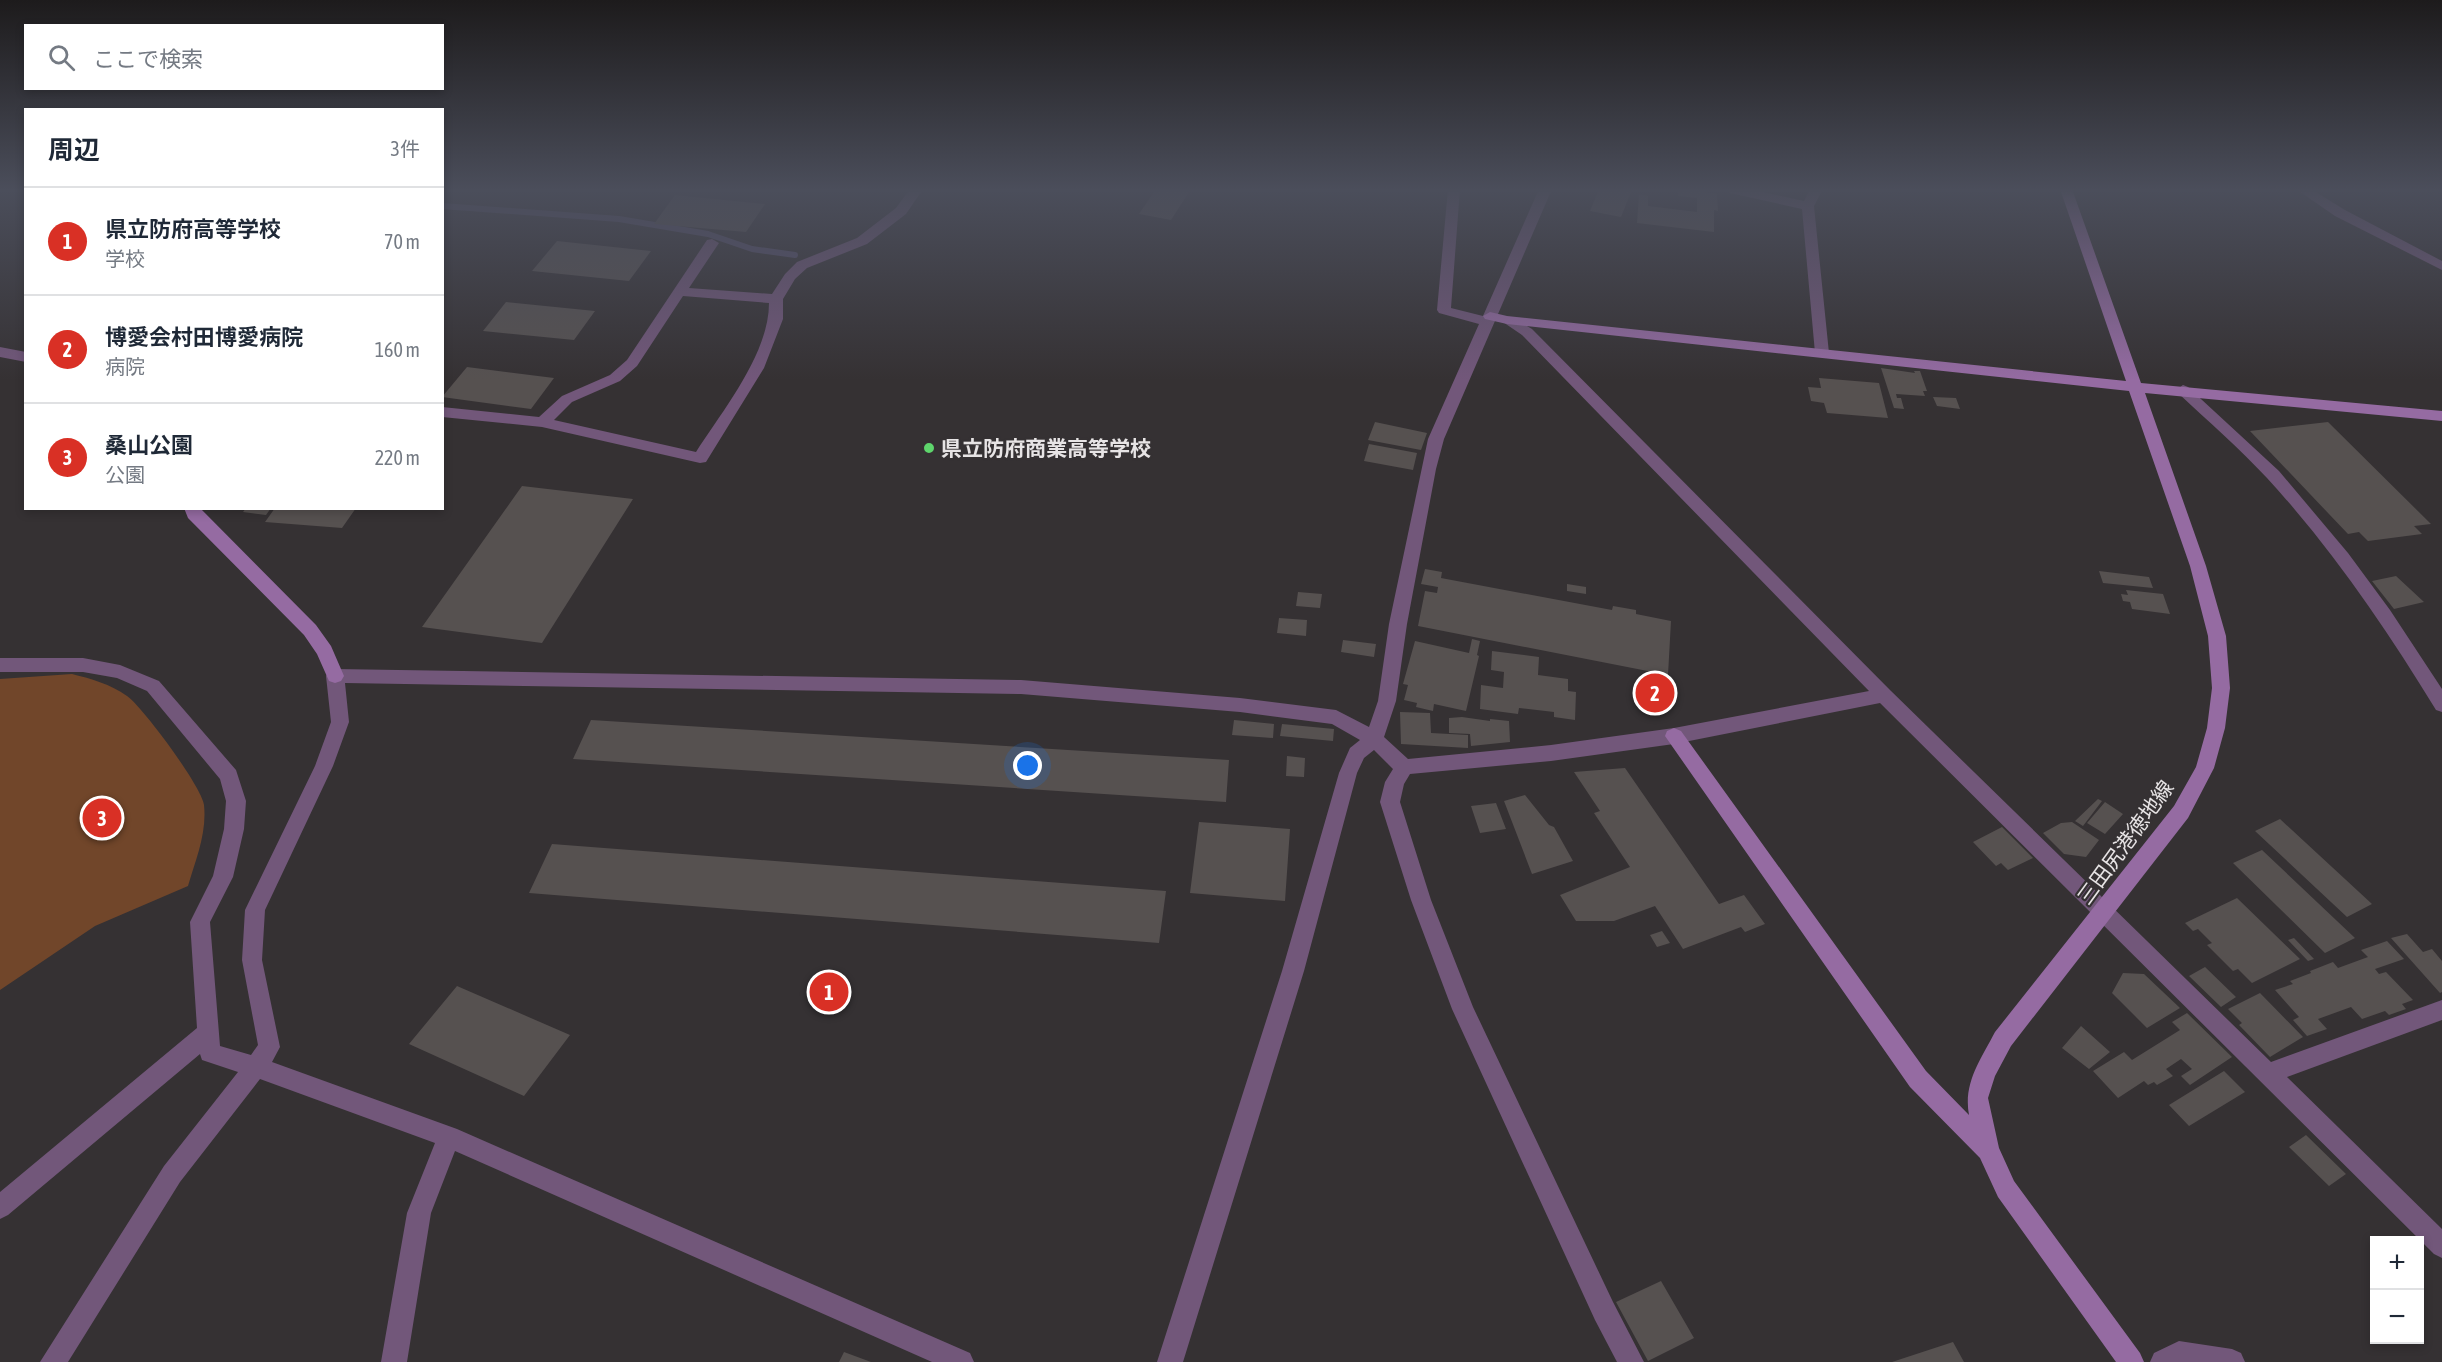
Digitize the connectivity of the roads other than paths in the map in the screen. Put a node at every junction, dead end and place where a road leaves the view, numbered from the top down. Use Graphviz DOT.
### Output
graph roads {
  1 [pos="706,253"];
  2 [pos="836,253"];
  3 [pos="1449,253"];
  4 [pos="1518,253"];
  5 [pos="1812,253"];
  6 [pos="2088,253"];
  7 [pos="2416,253"];
  8 [pos="2442,266"];
  9 [pos="680,291"];
  10 [pos="776,299"];
  11 [pos="1489,319"];
  12 [pos="1507,320"];
  13 [pos="0,352"];
  14 [pos="1822,353"];
  15 [pos="24,357"];
  16 [pos="2136,387"];
  17 [pos="2183,390"];
  18 [pos="444,412"];
  19 [pos="2442,416"];
  20 [pos="542,422"];
  21 [pos="193,510"];
  22 [pos="0,665"];
  23 [pos="335,676"];
  24 [pos="1884,695"];
  25 [pos="2442,705"];
  26 [pos="1674,736"];
  27 [pos="1374,739"];
  28 [pos="1404,767"];
  29 [pos="2104,911"];
  30 [pos="2442,1010"];
  31 [pos="207,1034"];
  32 [pos="256,1067"];
  33 [pos="2267,1074"];
  34 [pos="449,1137"];
  35 [pos="1988,1150"];
  36 [pos="0,1207"];
  37 [pos="2442,1246"];
  38 [pos="53,1362"];
  39 [pos="394,1362"];
  40 [pos="961,1362"];
  41 [pos="1170,1362"];
  42 [pos="1631,1362"];
  43 [pos="2131,1362"];
  44 [pos="2163,1362"];
  45 [pos="2232,1362"];
  1 -- 9 [label="street"];
  2 -- 10 [label="street"];
  3 -- 11 [label="street"];
  4 -- 11 [label="street"];
  5 -- 14 [label="street"];
  6 -- 16 [label="street, 三田尻港徳地線"];
  7 -- 8 [label="street"];
  9 -- 10 [label="street"];
  9 -- 20 [label="street"];
  10 -- 20 [label="street"];
  11 -- 12 [label="street"];
  11 -- 27 [label="street"];
  12 -- 14 [label="street"];
  12 -- 24 [label="street"];
  13 -- 15 [label="street"];
  14 -- 16 [label="street"];
  16 -- 17 [label="street"];
  16 -- 29 [label="street, 三田尻港徳地線"];
  17 -- 19 [label="street"];
  17 -- 25 [label="street"];
  18 -- 20 [label="street"];
  21 -- 23 [label="street"];
  22 -- 31 [label="street"];
  23 -- 27 [label="street"];
  23 -- 32 [label="street"];
  24 -- 26 [label="street"];
  24 -- 29 [label="street"];
  26 -- 28 [label="street"];
  26 -- 35 [label="street"];
  27 -- 28 [label="street"];
  27 -- 41 [label="street"];
  28 -- 42 [label="street"];
  29 -- 33 [label="street"];
  29 -- 35 [label="street, 三田尻港徳地線"];
  30 -- 33 [label="street"];
  31 -- 32 [label="street"];
  31 -- 36 [label="street"];
  32 -- 34 [label="street"];
  32 -- 38 [label="street"];
  33 -- 37 [label="street"];
  34 -- 39 [label="street"];
  34 -- 40 [label="street"];
  35 -- 43 [label="street, 三田尻港徳地線"];
  44 -- 45 [label="street"];
}
